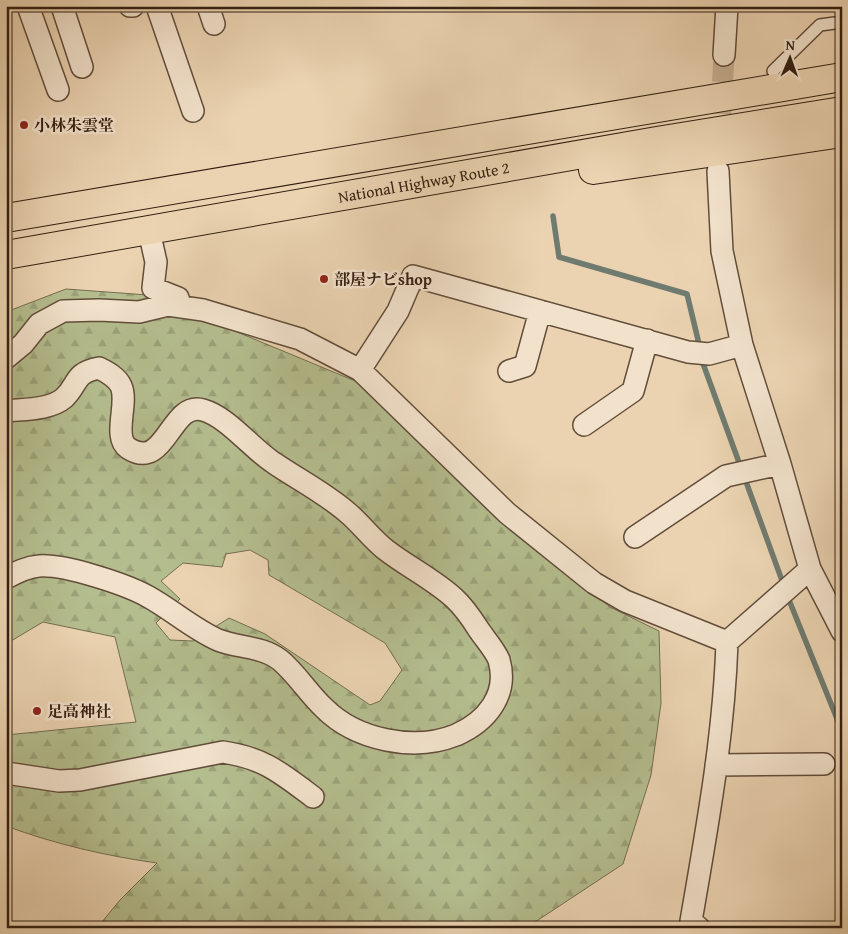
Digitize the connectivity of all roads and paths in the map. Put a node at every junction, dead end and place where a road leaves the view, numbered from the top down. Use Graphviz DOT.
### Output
graph roads {
  1 [pos="28,6"];
  2 [pos="62,6"];
  3 [pos="158,6"];
  4 [pos="727,6"];
  5 [pos="842,22"];
  6 [pos="724,55"];
  7 [pos="842,60"];
  8 [pos="82,67"];
  9 [pos="773,71"];
  10 [pos="842,77"];
  11 [pos="58,90"];
  12 [pos="193,111"];
  13 [pos="842,111"];
  14 [pos="842,133"];
  15 [pos="535,162"];
  16 [pos="302,169"];
  17 [pos="718,171"];
  18 [pos="6,218"];
  19 [pos="149,231"];
  20 [pos="6,255"];
  21 [pos="181,307"];
  22 [pos="540,311"];
  23 [pos="647,340"];
  24 [pos="742,344"];
  25 [pos="6,358"];
  26 [pos="360,370"];
  27 [pos="509,371"];
  28 [pos="6,411"];
  29 [pos="584,425"];
  30 [pos="780,464"];
  31 [pos="635,537"];
  32 [pos="810,569"];
  33 [pos="6,578"];
  34 [pos="842,631"];
  35 [pos="727,642"];
  36 [pos="824,764"];
  37 [pos="716,765"];
  38 [pos="6,773"];
  39 [pos="312,797"];
  40 [pos="699,928"];
  1 -- 11 [label="street"];
  2 -- 8 [label="street"];
  3 -- 12 [label="street"];
  4 -- 6 [label="street"];
  5 -- 9 [label="lane"];
  7 -- 9 [label="highway"];
  9 -- 16 [label="highway"];
  10 -- 16 [label="highway, National Highway Route 2"];
  13 -- 15 [label="highway, National Highway Route 2"];
  14 -- 15 [label="highway"];
  15 -- 19 [label="highway, National Highway Route 2"];
  16 -- 18 [label="highway, National Highway Route 2"];
  17 -- 24 [label="street"];
  19 -- 20 [label="highway, National Highway Route 2"];
  19 -- 21 [label="street"];
  21 -- 25 [label="street"];
  21 -- 26 [label="street"];
  22 -- 23 [label="street"];
  22 -- 26 [label="street"];
  22 -- 27 [label="street"];
  23 -- 24 [label="street"];
  23 -- 29 [label="street"];
  24 -- 30 [label="street"];
  26 -- 35 [label="street"];
  28 -- 33 [label="street"];
  30 -- 31 [label="street"];
  30 -- 32 [label="street"];
  32 -- 34 [label="street"];
  32 -- 35 [label="street"];
  35 -- 37 [label="street"];
  36 -- 37 [label="street"];
  37 -- 40 [label="street"];
  38 -- 39 [label="street"];
}
